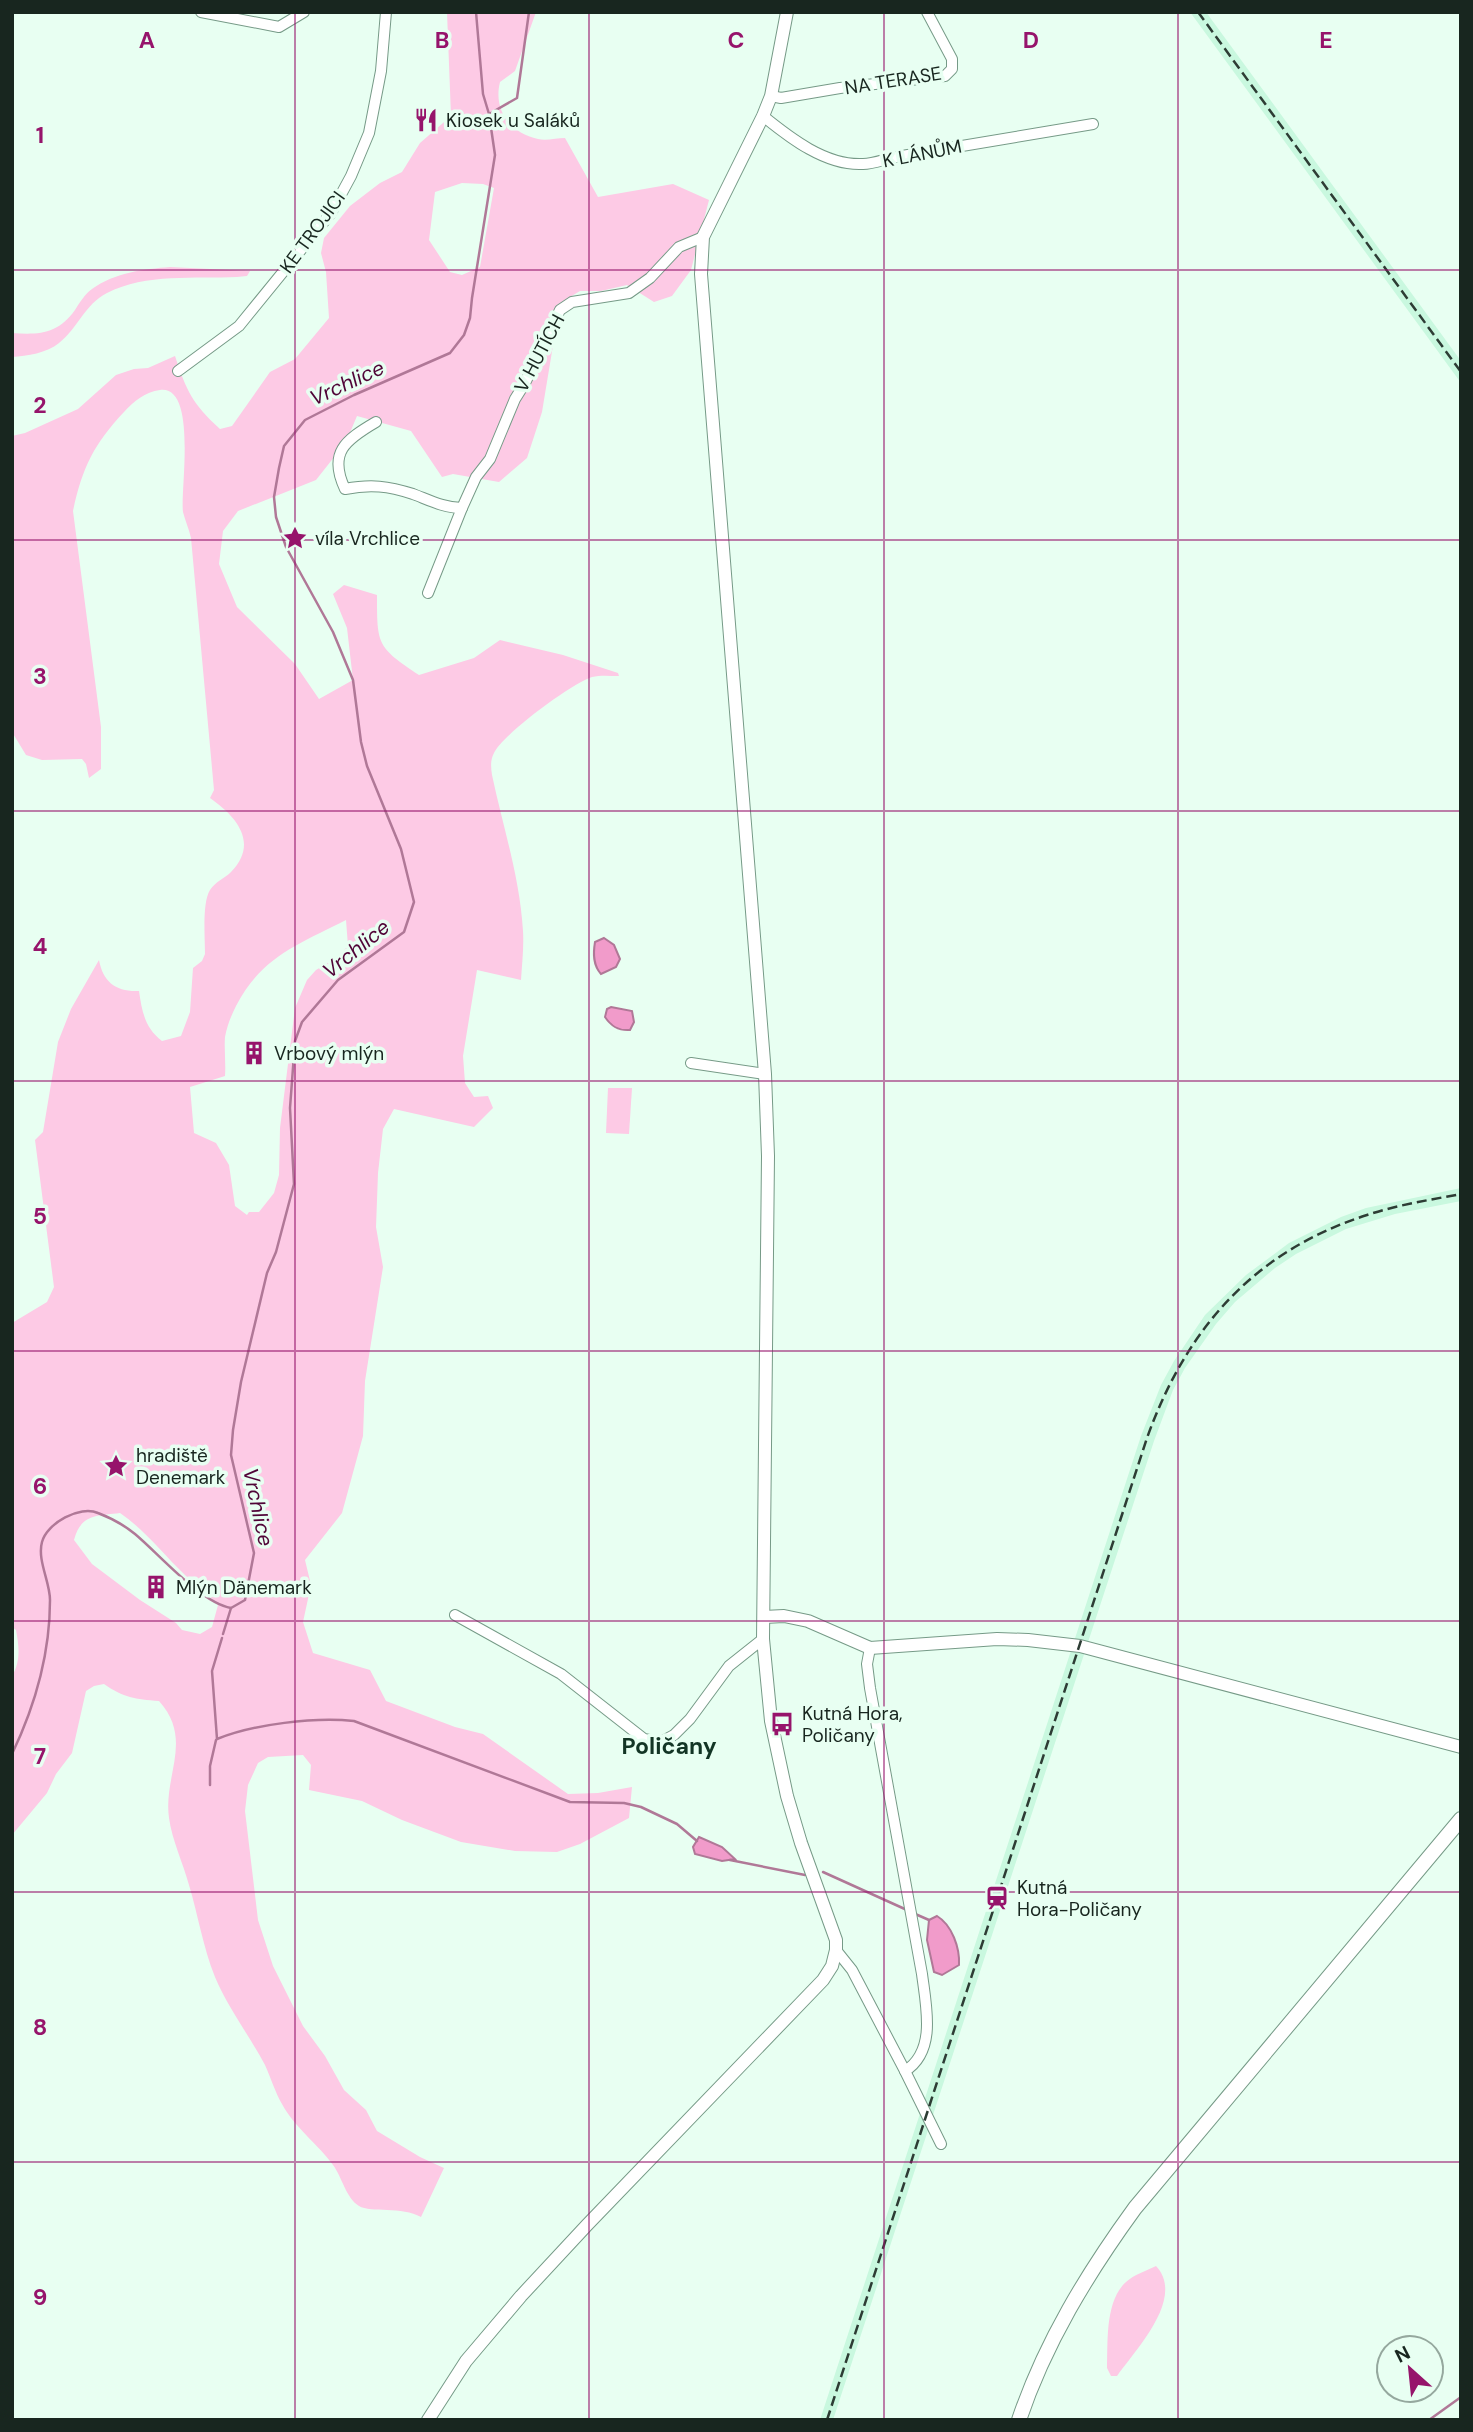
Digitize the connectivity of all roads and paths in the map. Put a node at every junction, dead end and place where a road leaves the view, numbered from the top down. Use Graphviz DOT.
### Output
graph roads {
  1 [pos="201,12"];
  2 [pos="304,12"];
  3 [pos="386,12"];
  4 [pos="787,12"];
  5 [pos="927,12"];
  6 [pos="231,15"];
  7 [pos="771,96"];
  8 [pos="763,116"];
  9 [pos="1093,124"];
  10 [pos="703,237"];
  11 [pos="178,371"];
  12 [pos="376,422"];
  13 [pos="462,508"];
  14 [pos="428,593"];
  15 [pos="691,1063"];
  16 [pos="765,1074"];
  17 [pos="455,1615"];
  18 [pos="764,1617"];
  19 [pos="763,1639"];
  20 [pos="870,1648"];
  21 [pos="1461,1747"];
  22 [pos="1461,1819"];
  23 [pos="836,1950"];
  24 [pos="905,2071"];
  25 [pos="941,2144"];
  26 [pos="428,2420"];
  27 [pos="1019,2420"];
  1 -- 6 [label="street"];
  2 -- 6 [label="street"];
  3 -- 11 [label="street, KE TROJICI"];
  4 -- 7 [label="street"];
  5 -- 7 [label="street, NA TERASE"];
  7 -- 8 [label="street"];
  8 -- 9 [label="street, K LÁNŮM"];
  8 -- 10 [label="street"];
  10 -- 13 [label="street, V HUTÍCH"];
  10 -- 16 [label="street"];
  12 -- 13 [label="street"];
  13 -- 14 [label="street, V HUTÍCH"];
  15 -- 16 [label="street"];
  16 -- 18 [label="street"];
  17 -- 19 [label="street"];
  18 -- 19 [label="street"];
  18 -- 20 [label="street"];
  19 -- 23 [label="street"];
  20 -- 21 [label="street"];
  20 -- 24 [label="street"];
  22 -- 27 [label="main road"];
  23 -- 24 [label="street"];
  23 -- 26 [label="street"];
  24 -- 25 [label="street"];
}
